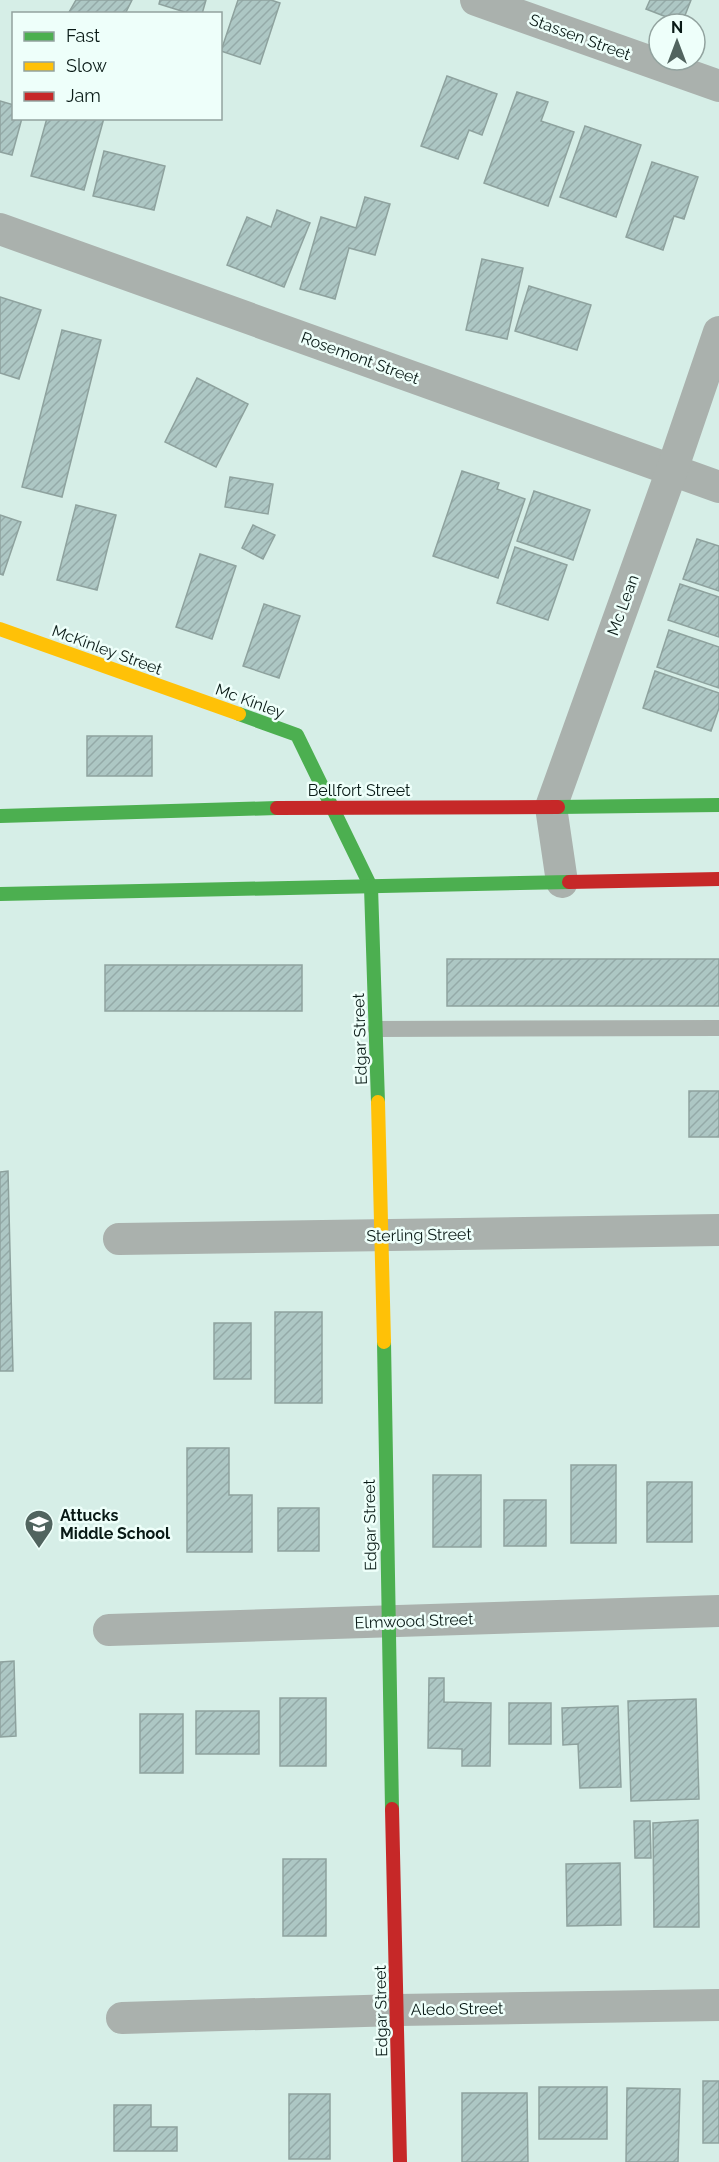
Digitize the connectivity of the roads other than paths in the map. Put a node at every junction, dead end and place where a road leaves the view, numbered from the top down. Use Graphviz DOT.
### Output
graph roads {
  1 [pos="476,0"];
  2 [pos="719,86"];
  3 [pos="0,230"];
  4 [pos="719,332"];
  5 [pos="672,470"];
  6 [pos="719,487"];
  7 [pos="0,629"];
  8 [pos="203,702"];
  9 [pos="719,805"];
  10 [pos="331,806"];
  11 [pos="551,807"];
  12 [pos="0,816"];
  13 [pos="719,879"];
  14 [pos="562,882"];
  15 [pos="371,887"];
  16 [pos="0,894"];
  17 [pos="719,1028"];
  18 [pos="376,1029"];
  19 [pos="719,1230"];
  20 [pos="383,1236"];
  21 [pos="119,1239"];
  22 [pos="719,1611"];
  23 [pos="388,1622"];
  24 [pos="110,1630"];
  25 [pos="719,2005"];
  26 [pos="398,2010"];
  27 [pos="122,2018"];
  28 [pos="400,2162"];
  1 -- 2 [label="street, Stassen Street"];
  3 -- 5 [label="street, Rosemont Street"];
  4 -- 5 [label="street, Mc Lean"];
  5 -- 6 [label="street, Rosemont Street"];
  5 -- 11 [label="street, Mc Lean"];
  7 -- 8 [label="street, McKinley Street"];
  8 -- 10 [label="street, Mc Kinley"];
  9 -- 11 [label="street, Bellfort Street"];
  10 -- 11 [label="street, Bellfort Street"];
  10 -- 12 [label="street, Bellfort Street"];
  10 -- 15 [label="street, Mc Kinley"];
  11 -- 14 [label="street, Mc Lean"];
  13 -- 14 [label="street"];
  14 -- 15 [label="street"];
  15 -- 16 [label="street"];
  15 -- 18 [label="street, Edgar Street"];
  17 -- 18 [label="lane"];
  18 -- 20 [label="street, Edgar Street"];
  19 -- 20 [label="street, Sterling Street"];
  20 -- 21 [label="street, Sterling Street"];
  20 -- 23 [label="street, Edgar Street"];
  22 -- 23 [label="street, Elmwood Street"];
  23 -- 24 [label="street, Elmwood Street"];
  23 -- 26 [label="street, Edgar Street"];
  25 -- 26 [label="street, Aledo Street"];
  26 -- 27 [label="street, Aledo Street"];
  26 -- 28 [label="street, Edgar Street"];
}
